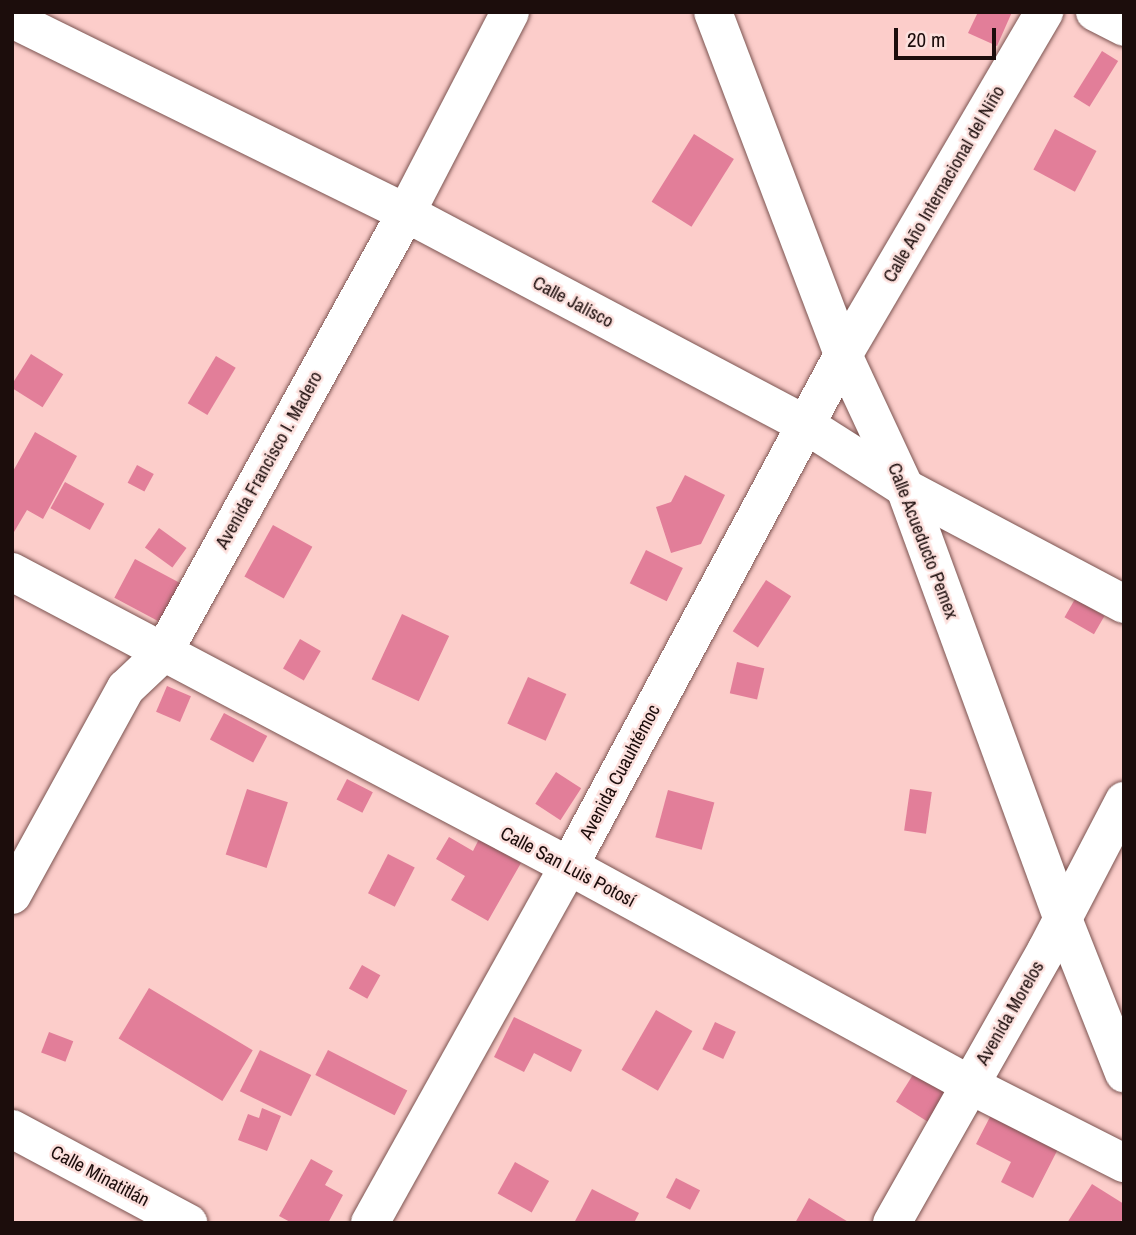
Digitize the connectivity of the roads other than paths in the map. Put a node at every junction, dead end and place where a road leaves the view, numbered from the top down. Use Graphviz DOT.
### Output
graph roads {
  1 [pos="510,12"];
  2 [pos="713,12"];
  3 [pos="1044,12"];
  4 [pos="1095,12"];
  5 [pos="12,19"];
  6 [pos="1124,27"];
  7 [pos="405,213"];
  8 [pos="844,355"];
  9 [pos="806,425"];
  10 [pos="905,488"];
  11 [pos="12,572"];
  12 [pos="1124,604"];
  13 [pos="163,653"];
  14 [pos="1124,801"];
  15 [pos="569,866"];
  16 [pos="12,895"];
  17 [pos="1063,919"];
  18 [pos="1124,1073"];
  19 [pos="970,1085"];
  20 [pos="12,1129"];
  21 [pos="1124,1163"];
  22 [pos="188,1223"];
  23 [pos="370,1223"];
  24 [pos="892,1223"];
  1 -- 7 [label="street, Avenida Francisco I. Madero"];
  2 -- 8 [label="street, Calle Acueducto Pemex"];
  3 -- 8 [label="street, Calle Año Internacional del Niño"];
  4 -- 6 [label="street"];
  5 -- 7 [label="street, Calle Jalisco"];
  7 -- 9 [label="street, Calle Jalisco"];
  7 -- 13 [label="street, Avenida Francisco I. Madero"];
  8 -- 9 [label="street, Avenida Cuauhtémoc"];
  8 -- 10 [label="street, Calle Acueducto Pemex"];
  9 -- 10 [label="street, Calle Jalisco"];
  9 -- 15 [label="street, Avenida Cuauhtémoc"];
  10 -- 12 [label="street, Calle Jalisco"];
  10 -- 17 [label="street, Calle Acueducto Pemex"];
  11 -- 13 [label="street, Calle San Luis Potosí"];
  13 -- 15 [label="street, Calle San Luis Potosí"];
  13 -- 16 [label="street, Avenida Francisco I. Madero"];
  14 -- 17 [label="street, Avenida Morelos"];
  15 -- 19 [label="street, Calle San Luis Potosí"];
  15 -- 23 [label="street, Avenida Cuauhtémoc"];
  17 -- 18 [label="street, Calle Acueducto Pemex"];
  17 -- 19 [label="street, Avenida Morelos"];
  19 -- 21 [label="street, Calle San Luis Potosí"];
  19 -- 24 [label="street, Avenida Morelos"];
  20 -- 22 [label="street, Calle Minatitlán"];
}
